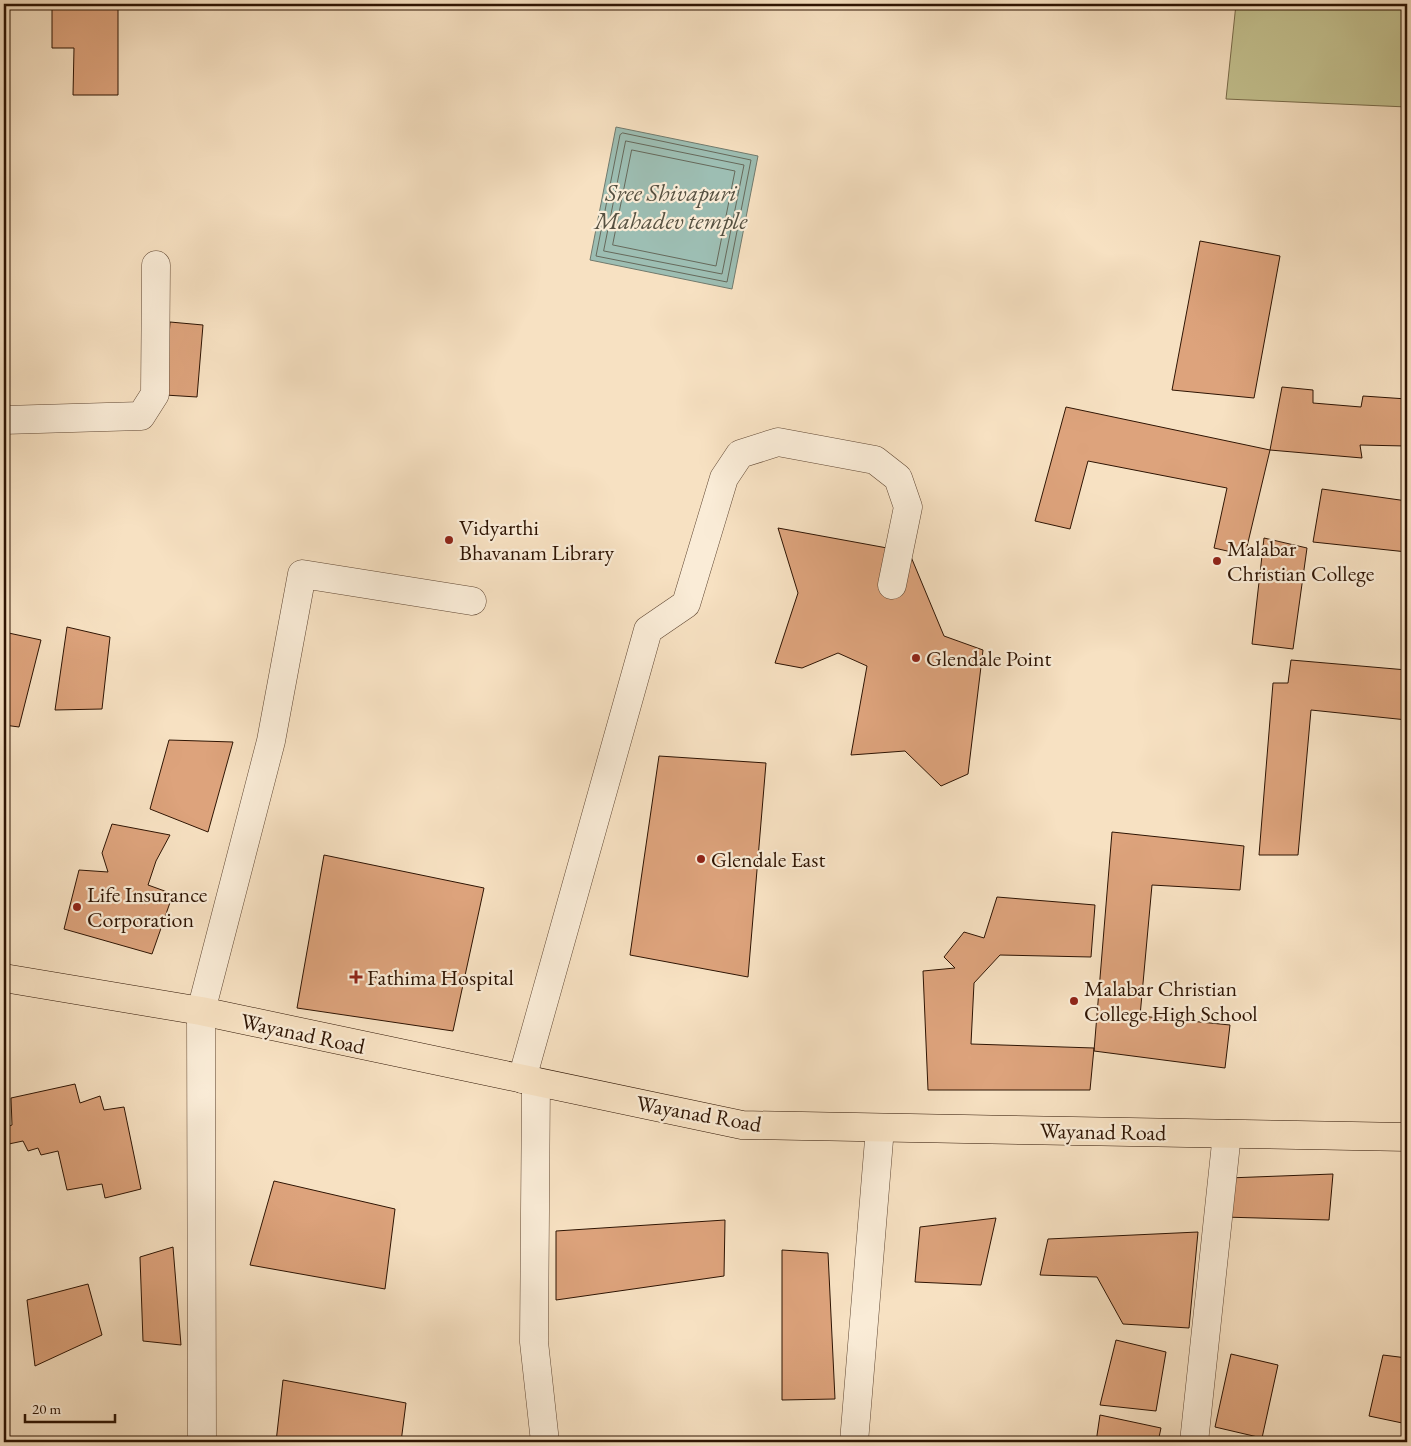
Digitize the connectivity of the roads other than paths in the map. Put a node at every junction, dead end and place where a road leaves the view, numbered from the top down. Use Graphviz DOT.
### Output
graph roads {
  1 [pos="156,265"];
  2 [pos="4,420"];
  3 [pos="892,585"];
  4 [pos="472,601"];
  5 [pos="4,978"];
  6 [pos="201,1012"];
  7 [pos="529,1080"];
  8 [pos="880,1128"];
  9 [pos="1227,1134"];
  10 [pos="1407,1136"];
  11 [pos="202,1442"];
  12 [pos="545,1442"];
  13 [pos="854,1442"];
  14 [pos="1194,1442"];
  1 -- 2 [label="street"];
  3 -- 7 [label="street"];
  4 -- 6 [label="street"];
  5 -- 6 [label="main road, Wayanad Road"];
  6 -- 7 [label="main road, Wayanad Road"];
  6 -- 11 [label="street"];
  7 -- 8 [label="main road, Wayanad Road"];
  7 -- 12 [label="street"];
  8 -- 9 [label="main road, Wayanad Road"];
  8 -- 13 [label="street"];
  9 -- 10 [label="main road, Wayanad Road"];
  9 -- 14 [label="street"];
}
